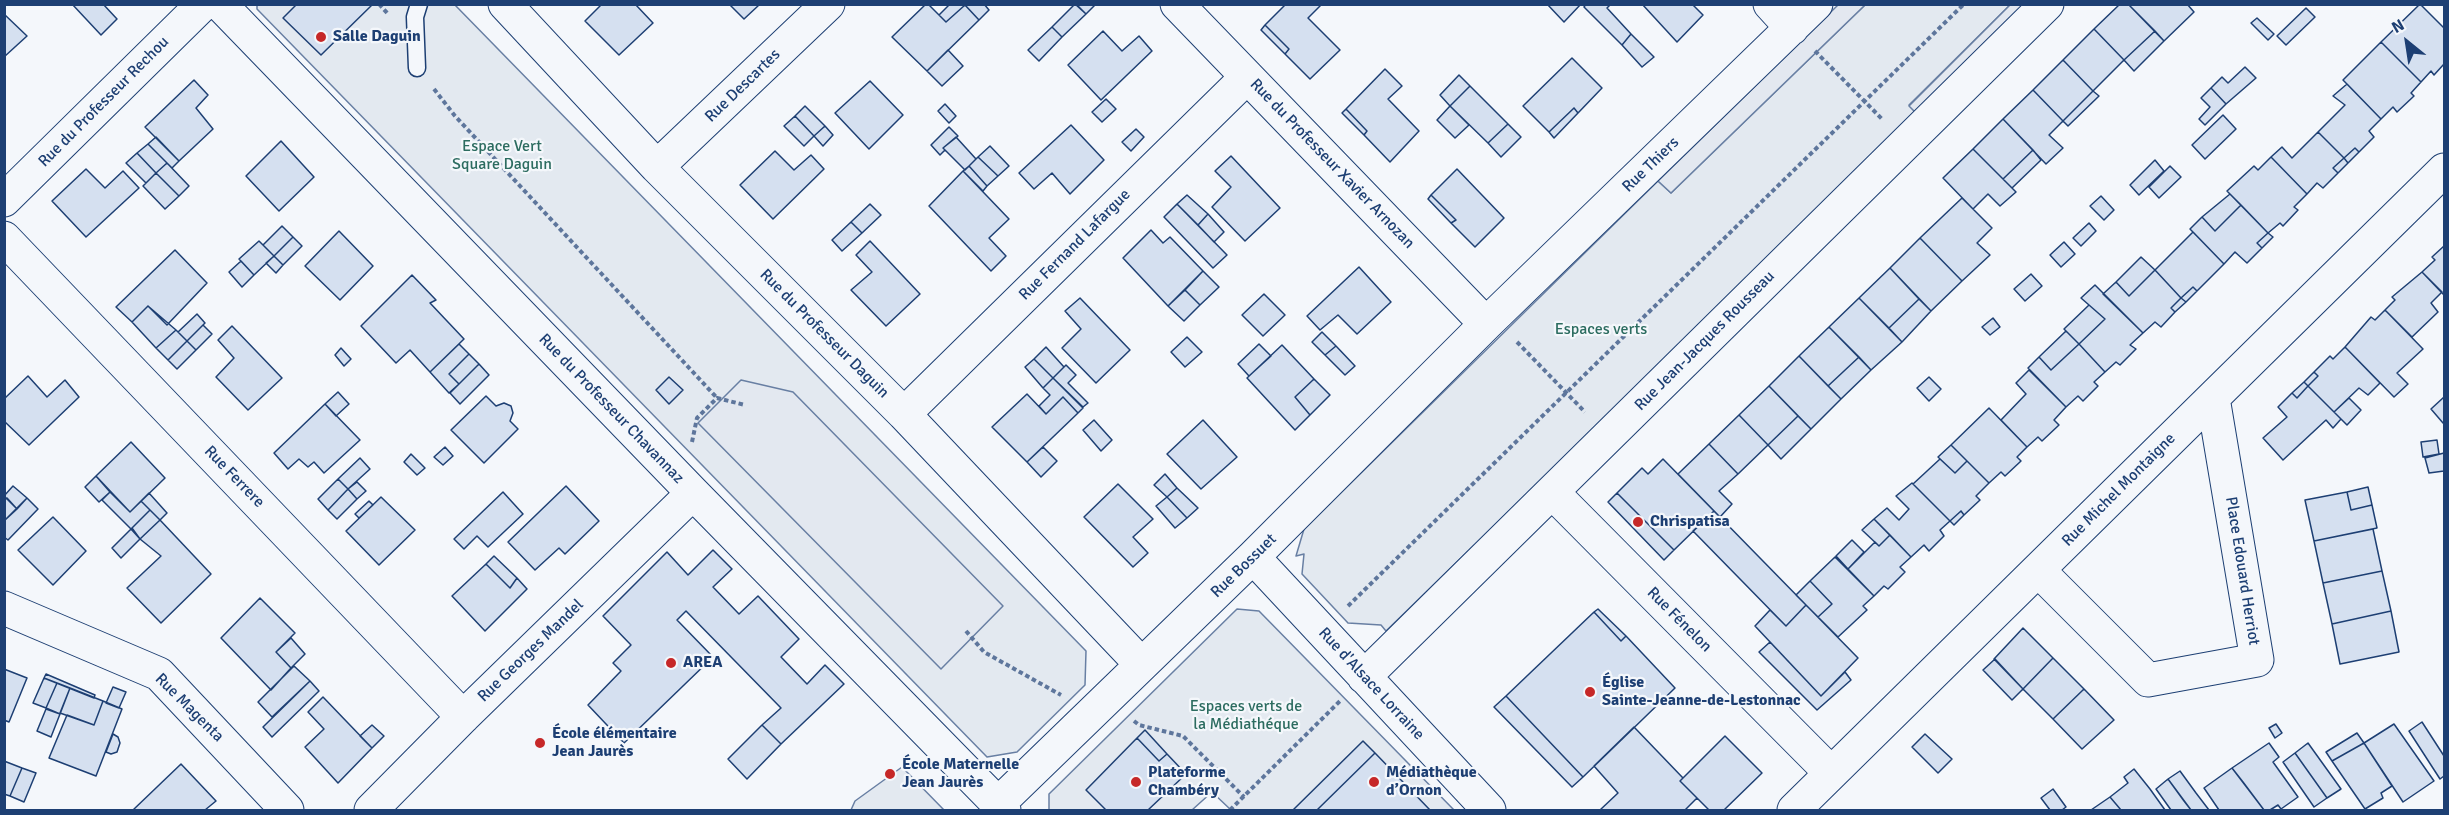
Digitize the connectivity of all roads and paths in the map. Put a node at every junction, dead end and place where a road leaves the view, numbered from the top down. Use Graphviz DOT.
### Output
graph roads {
  1 [pos="203,4"];
  2 [pos="220,4"];
  3 [pos="419,4"];
  4 [pos="505,4"];
  5 [pos="828,4"];
  6 [pos="1177,4"];
  7 [pos="1770,4"];
  8 [pos="1816,4"];
  9 [pos="1964,4"];
  10 [pos="2048,4"];
  11 [pos="1792,28"];
  12 [pos="417,68"];
  13 [pos="1247,77"];
  14 [pos="1865,101"];
  15 [pos="1905,143"];
  16 [pos="657,167"];
  17 [pos="2445,170"];
  18 [pos="4,200"];
  19 [pos="4,238"];
  20 [pos="1496,315"];
  21 [pos="1566,392"];
  22 [pos="717,398"];
  23 [pos="2213,398"];
  24 [pos="745,405"];
  25 [pos="904,414"];
  26 [pos="1609,436"];
  27 [pos="684,484"];
  28 [pos="1552,492"];
  29 [pos="1253,557"];
  30 [pos="2038,570"];
  31 [pos="4,608"];
  32 [pos="966,630"];
  33 [pos="1321,631"];
  34 [pos="1142,664"];
  35 [pos="1364,677"];
  36 [pos="1109,696"];
  37 [pos="463,717"];
  38 [pos="1831,773"];
  39 [pos="1244,797"];
  40 [pos="1001,807"];
  41 [pos="287,810"];
  42 [pos="371,810"];
  43 [pos="1230,810"];
  44 [pos="1489,810"];
  45 [pos="1794,810"];
  1 -- 18 [label="street, Rue du Professeur Rechou"];
  2 -- 27 [label="street, Rue du Professeur Chavannaz"];
  3 -- 12 [label="lane"];
  4 -- 16 [label="street, Rue du Professeur Daguin"];
  5 -- 16 [label="street, Rue Descartes"];
  6 -- 13 [label="street, Rue du Professeur Xavier Arnozan"];
  7 -- 11 [label="street"];
  8 -- 11 [label="street, Rue Thiers"];
  9 -- 14 [label="path"];
  10 -- 15 [label="street, Rue Jean-Jacques Rousseau"];
  11 -- 14 [label="path"];
  11 -- 20 [label="street, Rue Thiers"];
  12 -- 22 [label="path"];
  13 -- 20 [label="street, Rue du Professeur Xavier Arnozan"];
  13 -- 25 [label="street, Rue Fernand Lafargue"];
  14 -- 15 [label="path"];
  14 -- 21 [label="path"];
  15 -- 26 [label="street, Rue Jean-Jacques Rousseau"];
  16 -- 25 [label="street, Rue du Professeur Daguin"];
  17 -- 23 [label="street, Rue Michel Montaigne"];
  19 -- 37 [label="street, Rue Ferrere"];
  20 -- 21 [label="path"];
  20 -- 29 [label="street, Rue Bossuet"];
  21 -- 26 [label="path"];
  21 -- 33 [label="path"];
  22 -- 24 [label="path"];
  22 -- 27 [label="path"];
  23 -- 30 [label="street, Rue Michel Montaigne"];
  23 -- 30 [label="street, Place Edouard Herriot"];
  25 -- 34 [label="street, Rue du Professeur Daguin"];
  26 -- 28 [label="street, Rue Jean-Jacques Rousseau"];
  27 -- 37 [label="street, Rue Georges Mandel"];
  27 -- 40 [label="street, Rue du Professeur Chavannaz"];
  28 -- 35 [label="street, Rue Jean-Jacques Rousseau"];
  28 -- 38 [label="street, Rue Fénelon"];
  29 -- 33 [label="street, Rue d'Alsace Lorraine"];
  29 -- 34 [label="street, Rue Bossuet"];
  30 -- 38 [label="street, Rue Michel Montaigne"];
  31 -- 41 [label="street, Rue Magenta"];
  32 -- 36 [label="path"];
  33 -- 35 [label="street, Rue d'Alsace Lorraine"];
  34 -- 36 [label="street, Rue Bossuet"];
  35 -- 39 [label="path"];
  35 -- 44 [label="street, Rue d'Alsace Lorraine"];
  36 -- 39 [label="path"];
  36 -- 40 [label="street, Rue Bossuet"];
  37 -- 42 [label="street, Rue Georges Mandel"];
  38 -- 45 [label="street, Rue Michel Montaigne"];
  39 -- 43 [label="path"];
}
